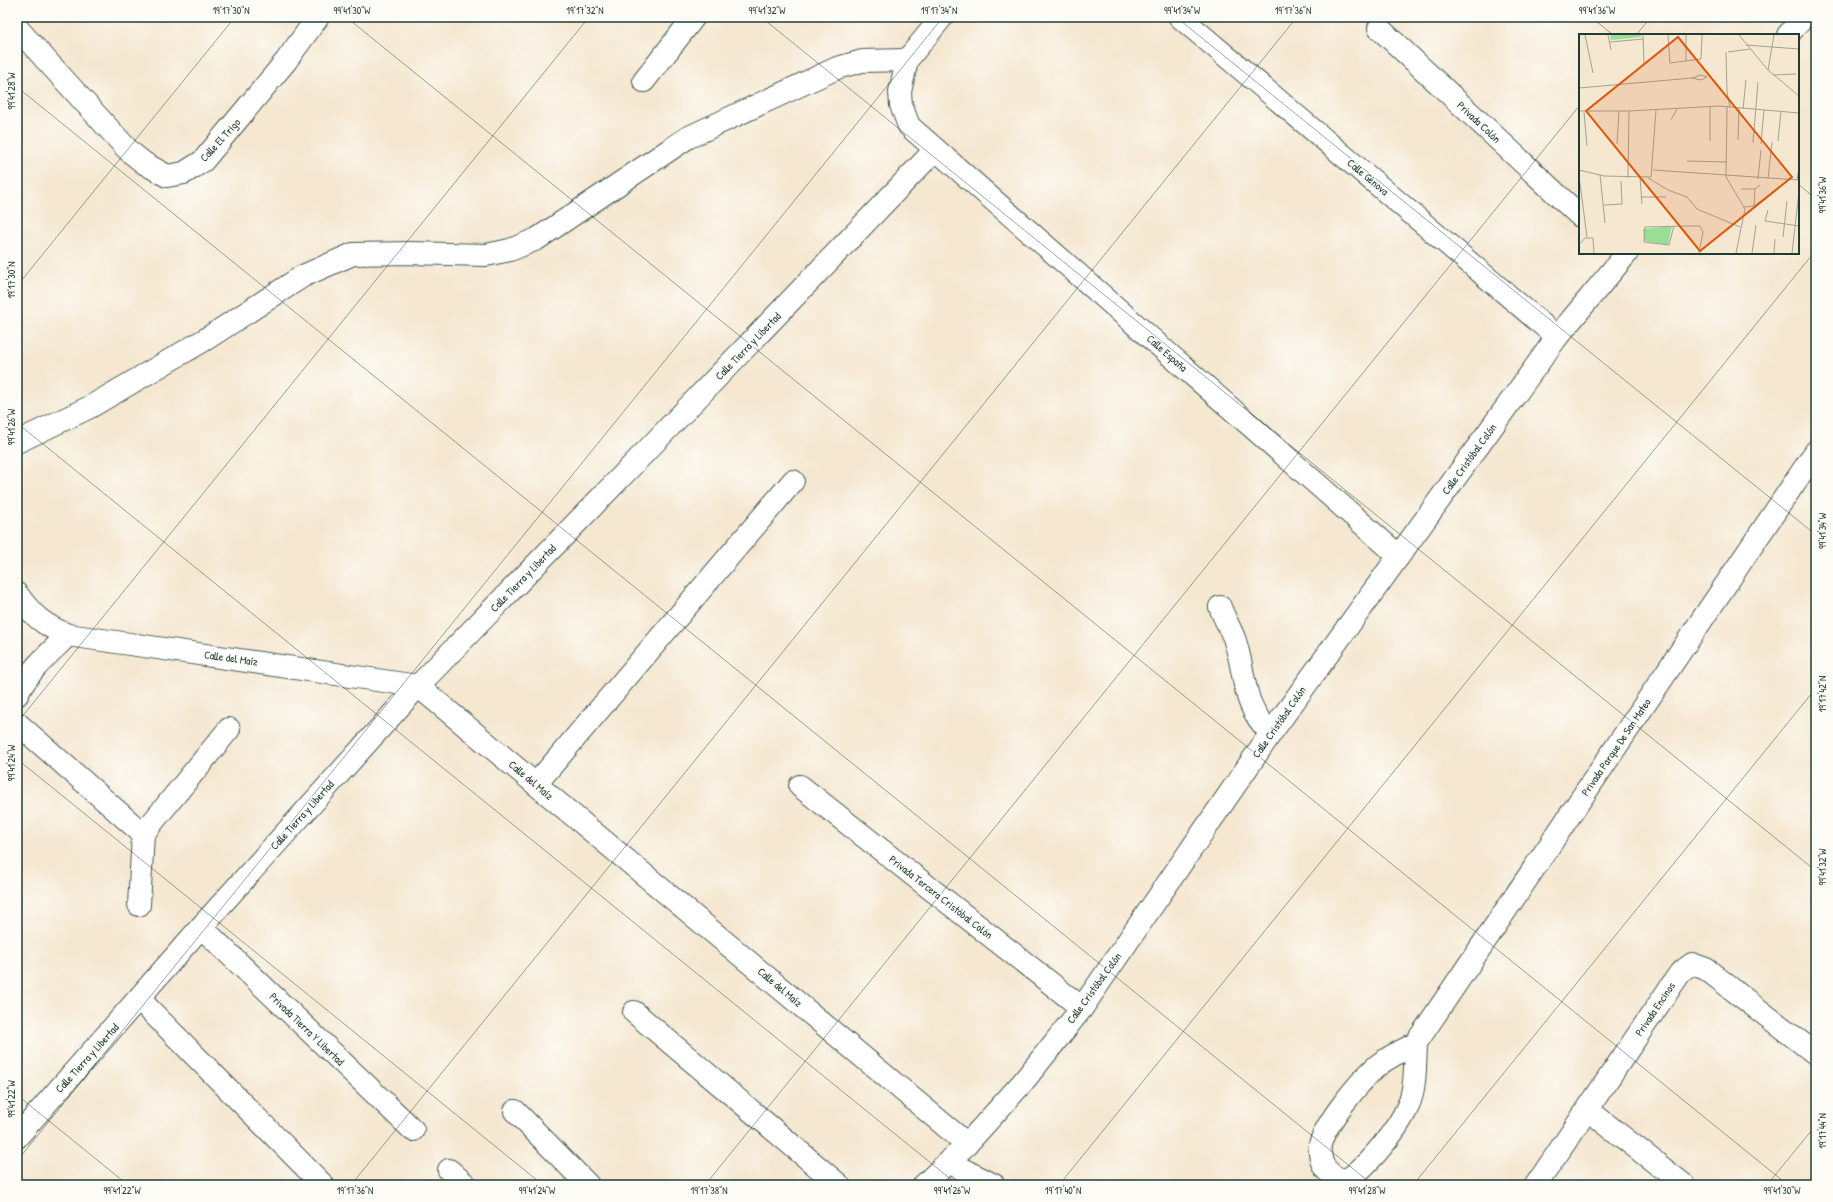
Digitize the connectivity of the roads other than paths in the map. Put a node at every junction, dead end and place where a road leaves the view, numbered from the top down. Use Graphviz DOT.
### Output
graph roads {
  1 [pos="318,17"];
  2 [pos="694,17"];
  3 [pos="942,17"];
  4 [pos="1180,17"];
  5 [pos="1803,17"];
  6 [pos="17,28"];
  7 [pos="1379,28"];
  8 [pos="1789,34"];
  9 [pos="907,60"];
  10 [pos="644,81"];
  11 [pos="935,150"];
  12 [pos="1579,215"];
  13 [pos="1624,254"];
  14 [pos="1557,337"];
  15 [pos="17,442"];
  16 [pos="1816,451"];
  17 [pos="793,481"];
  18 [pos="1399,556"];
  19 [pos="17,594"];
  20 [pos="1220,607"];
  21 [pos="68,635"];
  22 [pos="418,686"];
  23 [pos="17,695"];
  24 [pos="17,723"];
  25 [pos="229,729"];
  26 [pos="1272,733"];
  27 [pos="536,784"];
  28 [pos="800,786"];
  29 [pos="143,834"];
  30 [pos="139,905"];
  31 [pos="201,927"];
  32 [pos="139,999"];
  33 [pos="1082,1008"];
  34 [pos="634,1012"];
  35 [pos="1416,1043"];
  36 [pos="1816,1054"];
  37 [pos="1588,1110"];
  38 [pos="515,1111"];
  39 [pos="413,1130"];
  40 [pos="17,1137"];
  41 [pos="967,1144"];
  42 [pos="948,1162"];
  43 [pos="450,1170"];
  44 [pos="323,1185"];
  45 [pos="466,1185"];
  46 [pos="588,1185"];
  47 [pos="839,1185"];
  48 [pos="924,1185"];
  49 [pos="994,1185"];
  50 [pos="1536,1185"];
  51 [pos="1684,1185"];
  1 -- 6 [label="street, Calle El Trigo"];
  2 -- 10 [label="street"];
  3 -- 9 [label="street"];
  4 -- 14 [label="street, Calle Génova"];
  5 -- 8 [label="street"];
  7 -- 12 [label="street, Privada Colón"];
  9 -- 11 [label="street"];
  9 -- 15 [label="street"];
  11 -- 18 [label="street, Calle España"];
  11 -- 22 [label="street, Calle Tierra y Libertad"];
  13 -- 14 [label="street, Calle Cristóbal Colón"];
  14 -- 18 [label="street, Calle Cristóbal Colón"];
  16 -- 35 [label="street, Privada Parque De San Mateo"];
  17 -- 27 [label="street"];
  18 -- 26 [label="street, Calle Cristóbal Colón"];
  19 -- 21 [label="street, Calle del Maíz"];
  20 -- 26 [label="street"];
  21 -- 22 [label="street, Calle del Maíz"];
  21 -- 23 [label="street"];
  22 -- 27 [label="street, Calle del Maíz"];
  22 -- 31 [label="street, Calle Tierra y Libertad"];
  24 -- 29 [label="street"];
  25 -- 29 [label="street"];
  26 -- 33 [label="street, Calle Cristóbal Colón"];
  27 -- 41 [label="street, Calle del Maíz"];
  28 -- 33 [label="street, Privada Tercera Cristóbal Colón"];
  29 -- 30 [label="street"];
  31 -- 32 [label="street, Calle Tierra y Libertad"];
  31 -- 39 [label="street, Privada Tierra Y Libertad"];
  32 -- 40 [label="street, Calle Tierra y Libertad"];
  32 -- 44 [label="street"];
  33 -- 41 [label="street, Calle Cristóbal Colón"];
  34 -- 47 [label="street"];
  35 -- 35 [label="street, Privada Parque De San Mateo"];
  36 -- 37 [label="street, Privada Encinos"];
  37 -- 50 [label="street, Privada Encinos"];
  37 -- 51 [label="street"];
  38 -- 46 [label="street"];
  41 -- 42 [label="street, Calle Cristóbal Colón"];
  42 -- 48 [label="street, Calle Cristóbal Colón"];
  42 -- 49 [label="street"];
  43 -- 45 [label="street"];
}
